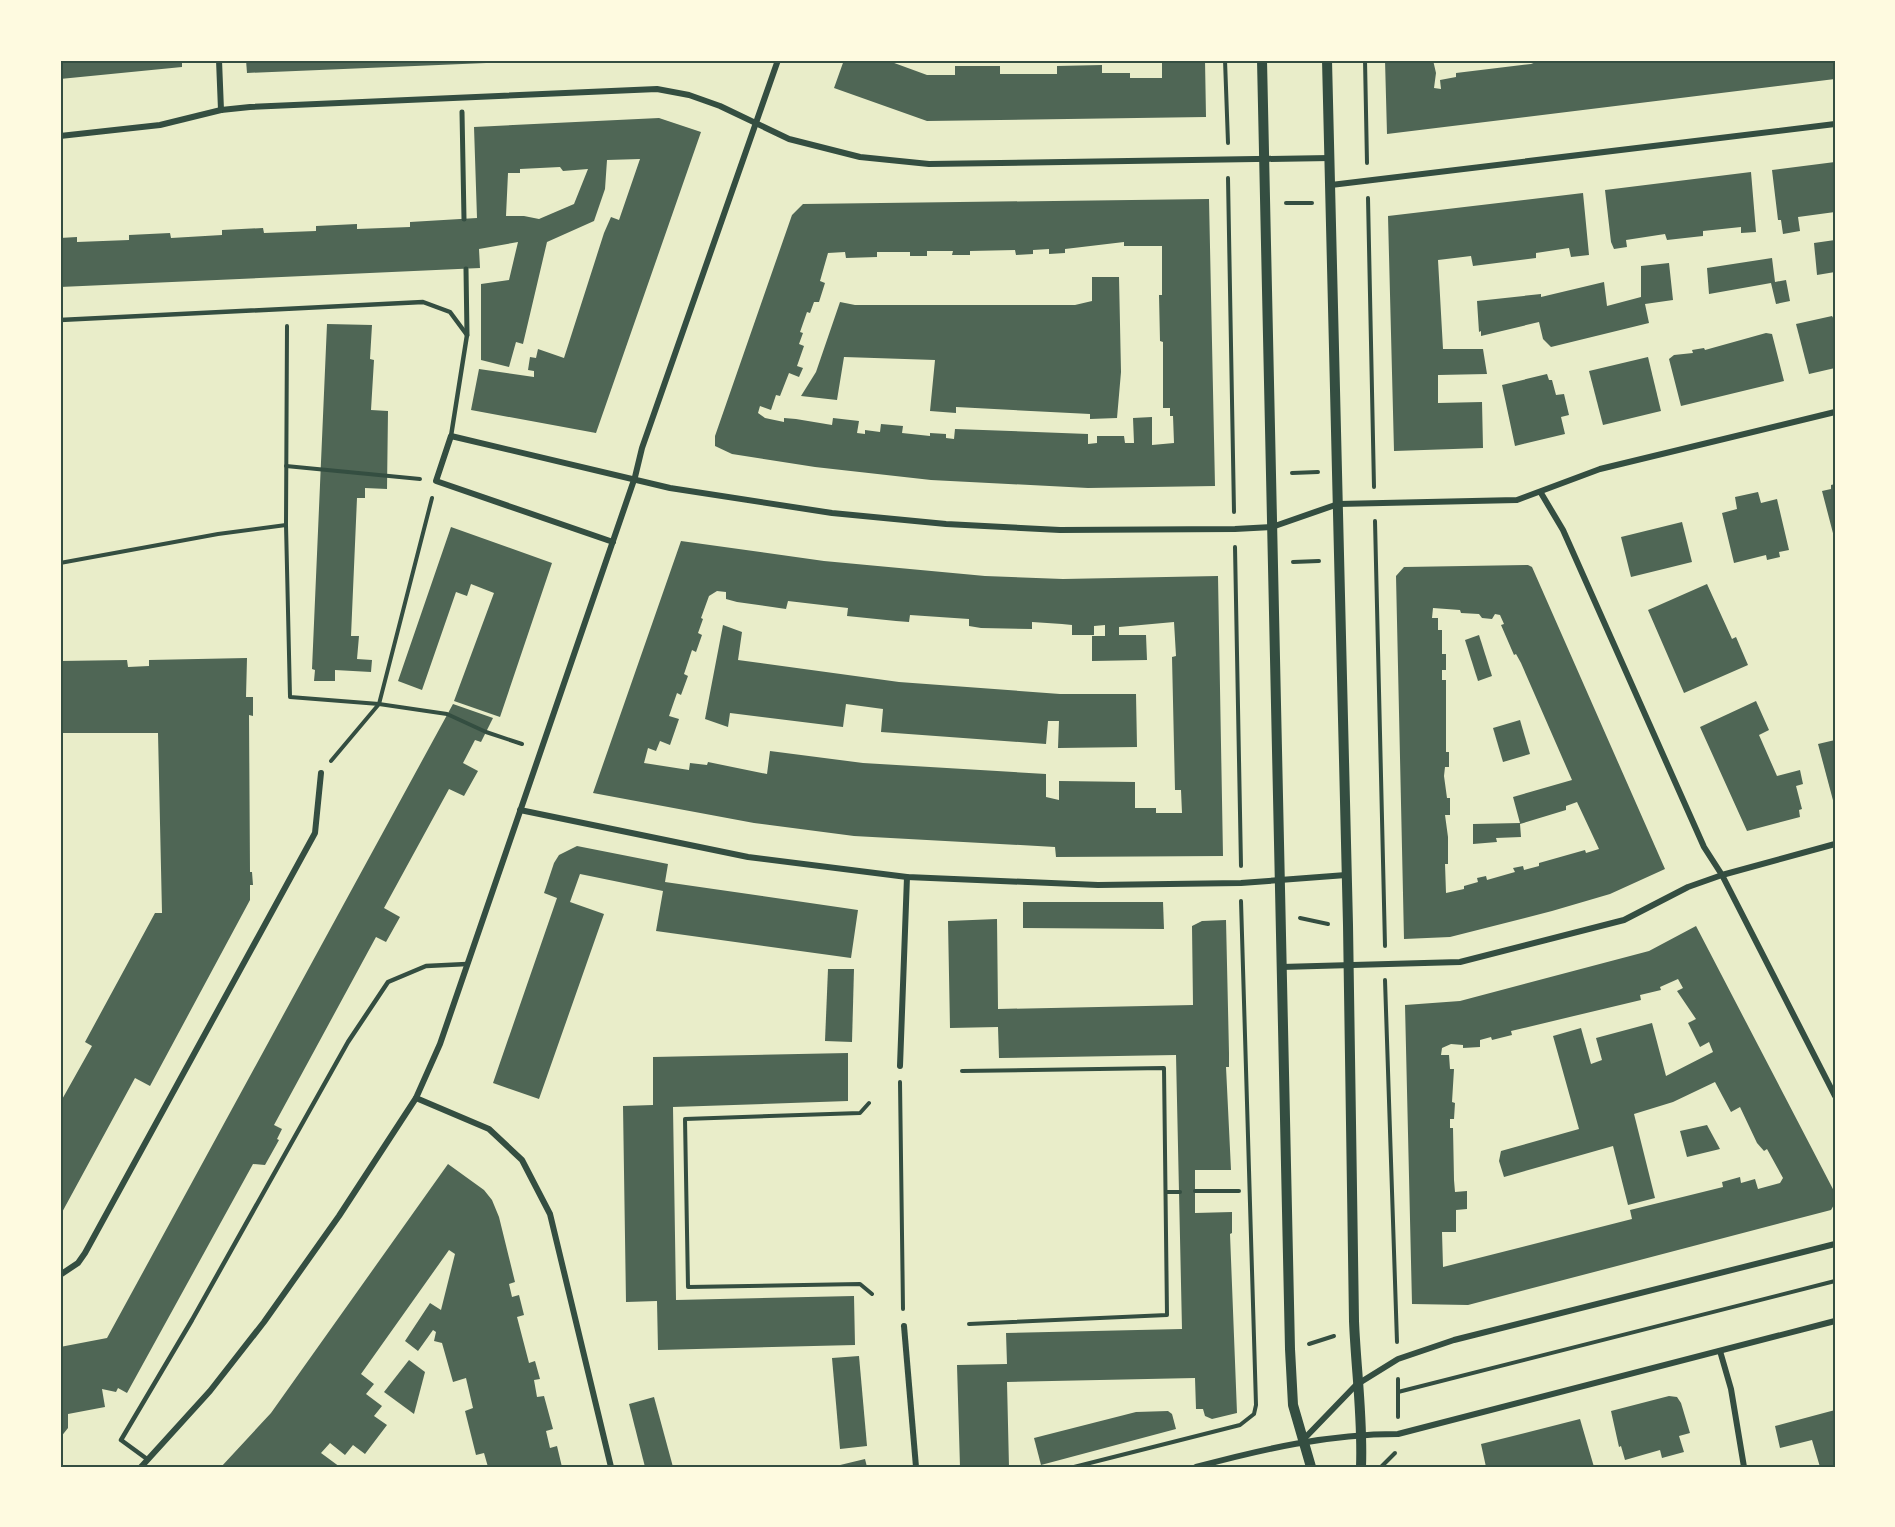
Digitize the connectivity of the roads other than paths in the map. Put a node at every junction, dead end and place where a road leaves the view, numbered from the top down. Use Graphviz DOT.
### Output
graph roads {
  1 [pos="219,60"];
  2 [pos="778,60"];
  3 [pos="1262,60"];
  4 [pos="1328,60"];
  5 [pos="221,110"];
  6 [pos="462,112"];
  7 [pos="756,124"];
  8 [pos="1835,124"];
  9 [pos="60,136"];
  10 [pos="1330,158"];
  11 [pos="1264,159"];
  12 [pos="1331,185"];
  13 [pos="464,219"];
  14 [pos="466,268"];
  15 [pos="60,320"];
  16 [pos="467,335"];
  17 [pos="1835,412"];
  18 [pos="451,436"];
  19 [pos="635,477"];
  20 [pos="1541,493"];
  21 [pos="1338,504"];
  22 [pos="1272,527"];
  23 [pos="613,542"];
  24 [pos="321,773"];
  25 [pos="520,810"];
  26 [pos="1835,844"];
  27 [pos="1346,875"];
  28 [pos="1722,875"];
  29 [pos="907,877"];
  30 [pos="1280,880"];
  31 [pos="467,964"];
  32 [pos="1348,964"];
  33 [pos="1281,968"];
  34 [pos="900,1066"];
  35 [pos="1835,1096"];
  36 [pos="416,1098"];
  37 [pos="1835,1244"];
  38 [pos="60,1275"];
  39 [pos="1835,1322"];
  40 [pos="904,1326"];
  41 [pos="1720,1351"];
  42 [pos="1356,1385"];
  43 [pos="1363,1434"];
  44 [pos="1301,1441"];
  45 [pos="147,1459"];
  46 [pos="137,1467"];
  47 [pos="141,1467"];
  48 [pos="611,1467"];
  49 [pos="916,1467"];
  50 [pos="1196,1467"];
  51 [pos="1311,1467"];
  52 [pos="1361,1467"];
  53 [pos="1744,1467"];
  1 -- 5 [label="street"];
  2 -- 7 [label="street"];
  3 -- 11 [label="street"];
  4 -- 10 [label="street"];
  5 -- 7 [label="street"];
  5 -- 9 [label="street"];
  6 -- 13 [label="street"];
  7 -- 11 [label="street"];
  7 -- 19 [label="street"];
  8 -- 12 [label="street"];
  10 -- 11 [label="street"];
  10 -- 12 [label="street"];
  11 -- 22 [label="street"];
  12 -- 21 [label="street"];
  14 -- 16 [label="street"];
  15 -- 16 [label="lane"];
  16 -- 18 [label="lane"];
  17 -- 20 [label="street"];
  18 -- 19 [label="street"];
  18 -- 23 [label="street"];
  19 -- 22 [label="street"];
  19 -- 23 [label="street"];
  20 -- 21 [label="street"];
  20 -- 28 [label="street"];
  21 -- 22 [label="street"];
  21 -- 27 [label="street"];
  22 -- 30 [label="street"];
  23 -- 25 [label="street"];
  24 -- 38 [label="street"];
  25 -- 29 [label="street"];
  25 -- 31 [label="street"];
  26 -- 28 [label="street"];
  27 -- 30 [label="street"];
  27 -- 32 [label="street"];
  28 -- 32 [label="street"];
  28 -- 35 [label="street"];
  29 -- 30 [label="street"];
  29 -- 34 [label="street"];
  30 -- 33 [label="street"];
  31 -- 36 [label="street"];
  31 -- 45 [label="lane"];
  32 -- 33 [label="street"];
  32 -- 42 [label="street"];
  33 -- 44 [label="street"];
  36 -- 45 [label="street"];
  36 -- 48 [label="street"];
  37 -- 42 [label="street"];
  39 -- 41 [label="street"];
  40 -- 49 [label="street"];
  41 -- 43 [label="street"];
  41 -- 53 [label="street"];
  42 -- 43 [label="street"];
  42 -- 44 [label="street"];
  43 -- 44 [label="street"];
  43 -- 52 [label="street"];
  44 -- 50 [label="street"];
  44 -- 51 [label="street"];
  45 -- 46 [label="street"];
  45 -- 47 [label="street"];
}
